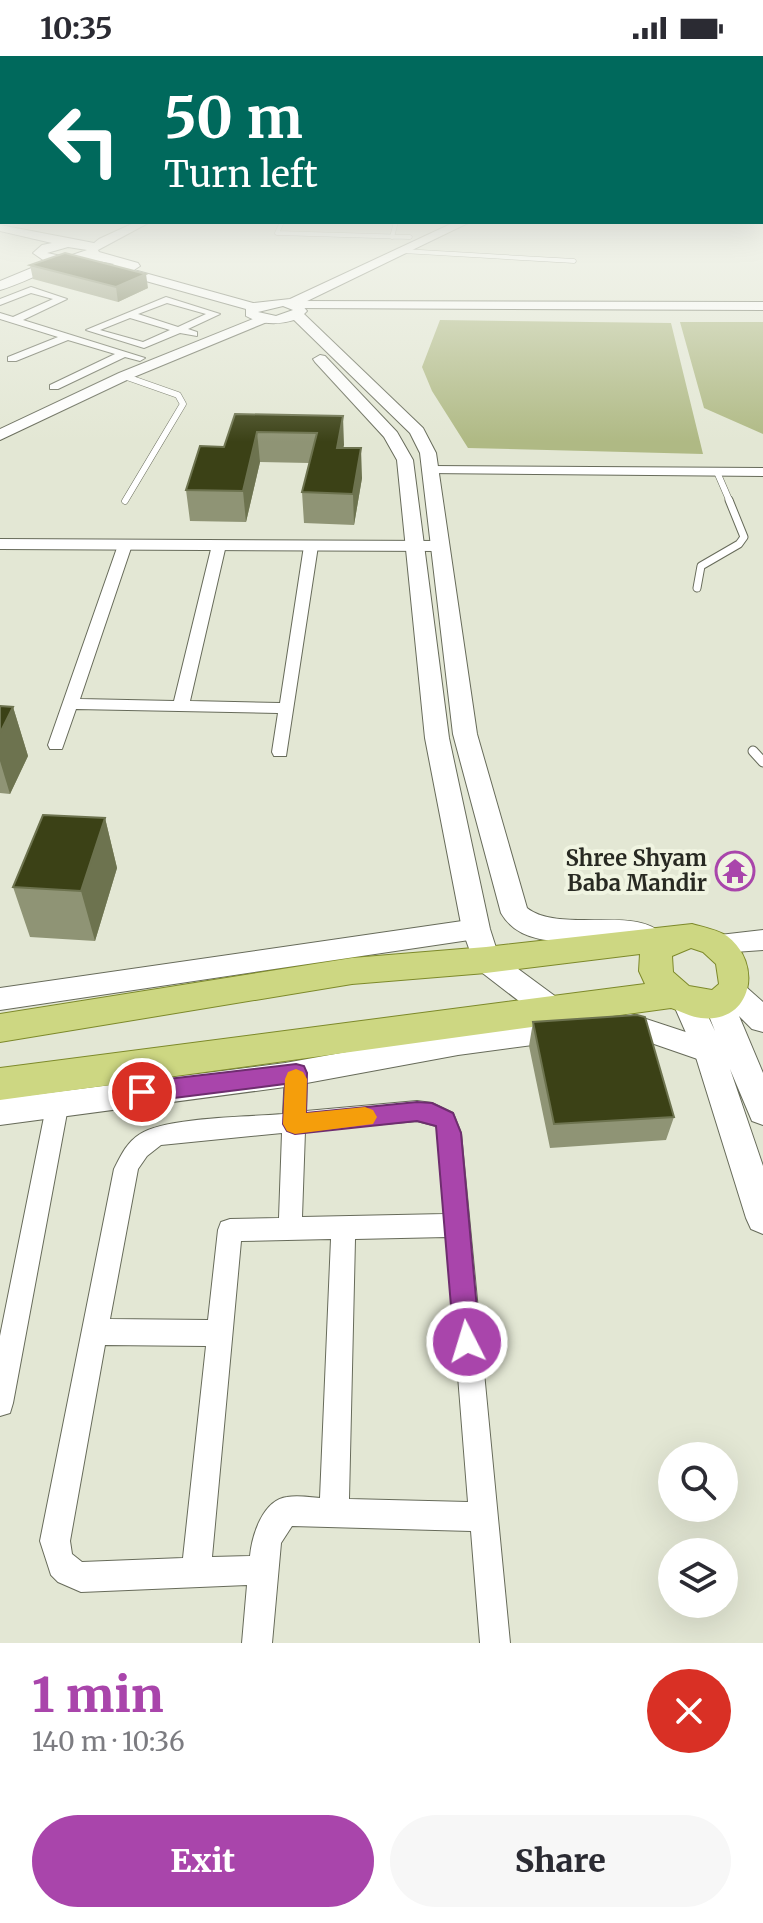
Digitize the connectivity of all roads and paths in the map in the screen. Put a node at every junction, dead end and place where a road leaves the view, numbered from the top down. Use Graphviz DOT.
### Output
graph roads {
  1 [pos="23,293"];
  2 [pos="42,293"];
  3 [pos="215,293"];
  4 [pos="229,293"];
  5 [pos="309,293"];
  6 [pos="314,293"];
  7 [pos="0,302"];
  8 [pos="763,306"];
  9 [pos="280,309"];
  10 [pos="763,314"];
  11 [pos="130,315"];
  12 [pos="0,316"];
  13 [pos="17,321"];
  14 [pos="0,330"];
  15 [pos="187,332"];
  16 [pos="56,333"];
  17 [pos="68,336"];
  18 [pos="124,353"];
  19 [pos="7,358"];
  20 [pos="140,358"];
  21 [pos="124,376"];
  22 [pos="54,387"];
  23 [pos="0,420"];
  24 [pos="0,435"];
  25 [pos="430,470"];
  26 [pos="717,472"];
  27 [pos="763,472"];
  28 [pos="125,501"];
  29 [pos="0,544"];
  30 [pos="125,545"];
  31 [pos="219,545"];
  32 [pos="311,546"];
  33 [pos="426,546"];
  34 [pos="697,588"];
  35 [pos="71,704"];
  36 [pos="181,705"];
  37 [pos="286,708"];
  38 [pos="56,745"];
  39 [pos="753,751"];
  40 [pos="280,752"];
  41 [pos="763,762"];
  42 [pos="666,938"];
  43 [pos="481,944"];
  44 [pos="731,977"];
  45 [pos="0,999"];
  46 [pos="552,1010"];
  47 [pos="763,1020"];
  48 [pos="0,1028"];
  49 [pos="709,1051"];
  50 [pos="296,1073"];
  51 [pos="0,1084"];
  52 [pos="58,1102"];
  53 [pos="763,1111"];
  54 [pos="0,1112"];
  55 [pos="295,1124"];
  56 [pos="763,1218"];
  57 [pos="456,1225"];
  58 [pos="343,1229"];
  59 [pos="290,1230"];
  60 [pos="95,1332"];
  61 [pos="220,1333"];
  62 [pos="0,1403"];
  63 [pos="334,1512"];
  64 [pos="482,1517"];
  65 [pos="264,1570"];
  66 [pos="196,1573"];
  67 [pos="257,1643"];
  68 [pos="495,1643"];
  1 -- 7 [label="street"];
  2 -- 13 [label="street"];
  3 -- 9 [label="main road"];
  4 -- 9 [label="main road"];
  5 -- 9 [label="main road"];
  6 -- 9 [label="main road"];
  8 -- 9 [label="street"];
  9 -- 10 [label="street"];
  9 -- 15 [label="street"];
  9 -- 21 [label="street"];
  9 -- 25 [label="main road"];
  9 -- 33 [label="main road"];
  11 -- 15 [label="street"];
  11 -- 15 [label="street"];
  11 -- 15 [label="street"];
  12 -- 13 [label="street"];
  13 -- 14 [label="street"];
  13 -- 16 [label="street"];
  15 -- 20 [label="street"];
  16 -- 17 [label="street"];
  16 -- 19 [label="street"];
  17 -- 18 [label="street"];
  17 -- 19 [label="street"];
  18 -- 20 [label="street"];
  18 -- 22 [label="street"];
  20 -- 23 [label="street"];
  21 -- 24 [label="street"];
  21 -- 28 [label="lane"];
  25 -- 26 [label="street"];
  25 -- 33 [label="main road"];
  26 -- 27 [label="street"];
  26 -- 34 [label="lane"];
  29 -- 30 [label="street"];
  30 -- 31 [label="street"];
  30 -- 35 [label="street"];
  31 -- 32 [label="street"];
  31 -- 36 [label="street"];
  32 -- 33 [label="street"];
  32 -- 37 [label="street"];
  33 -- 42 [label="main road"];
  33 -- 43 [label="main road"];
  35 -- 36 [label="street"];
  35 -- 38 [label="street"];
  36 -- 37 [label="street"];
  37 -- 40 [label="street"];
  39 -- 41 [label="lane"];
  42 -- 43 [label="main road"];
  42 -- 44 [label="main road"];
  42 -- 44 [label="main road"];
  43 -- 45 [label="street"];
  43 -- 46 [label="main road"];
  43 -- 48 [label="main road"];
  44 -- 46 [label="main road"];
  44 -- 47 [label="main road"];
  44 -- 49 [label="main road"];
  44 -- 53 [label="main road"];
  46 -- 51 [label="main road"];
  49 -- 50 [label="street"];
  49 -- 56 [label="main road"];
  50 -- 52 [label="street"];
  50 -- 55 [label="street"];
  52 -- 54 [label="street"];
  52 -- 62 [label="street"];
  55 -- 57 [label="street"];
  55 -- 59 [label="street"];
  55 -- 60 [label="street"];
  57 -- 58 [label="street"];
  57 -- 64 [label="street"];
  58 -- 59 [label="street"];
  58 -- 63 [label="street"];
  59 -- 61 [label="street"];
  60 -- 61 [label="street"];
  60 -- 66 [label="street"];
  61 -- 66 [label="street"];
  63 -- 64 [label="street"];
  63 -- 65 [label="street"];
  64 -- 68 [label="street"];
  65 -- 66 [label="street"];
  65 -- 67 [label="street"];
}
